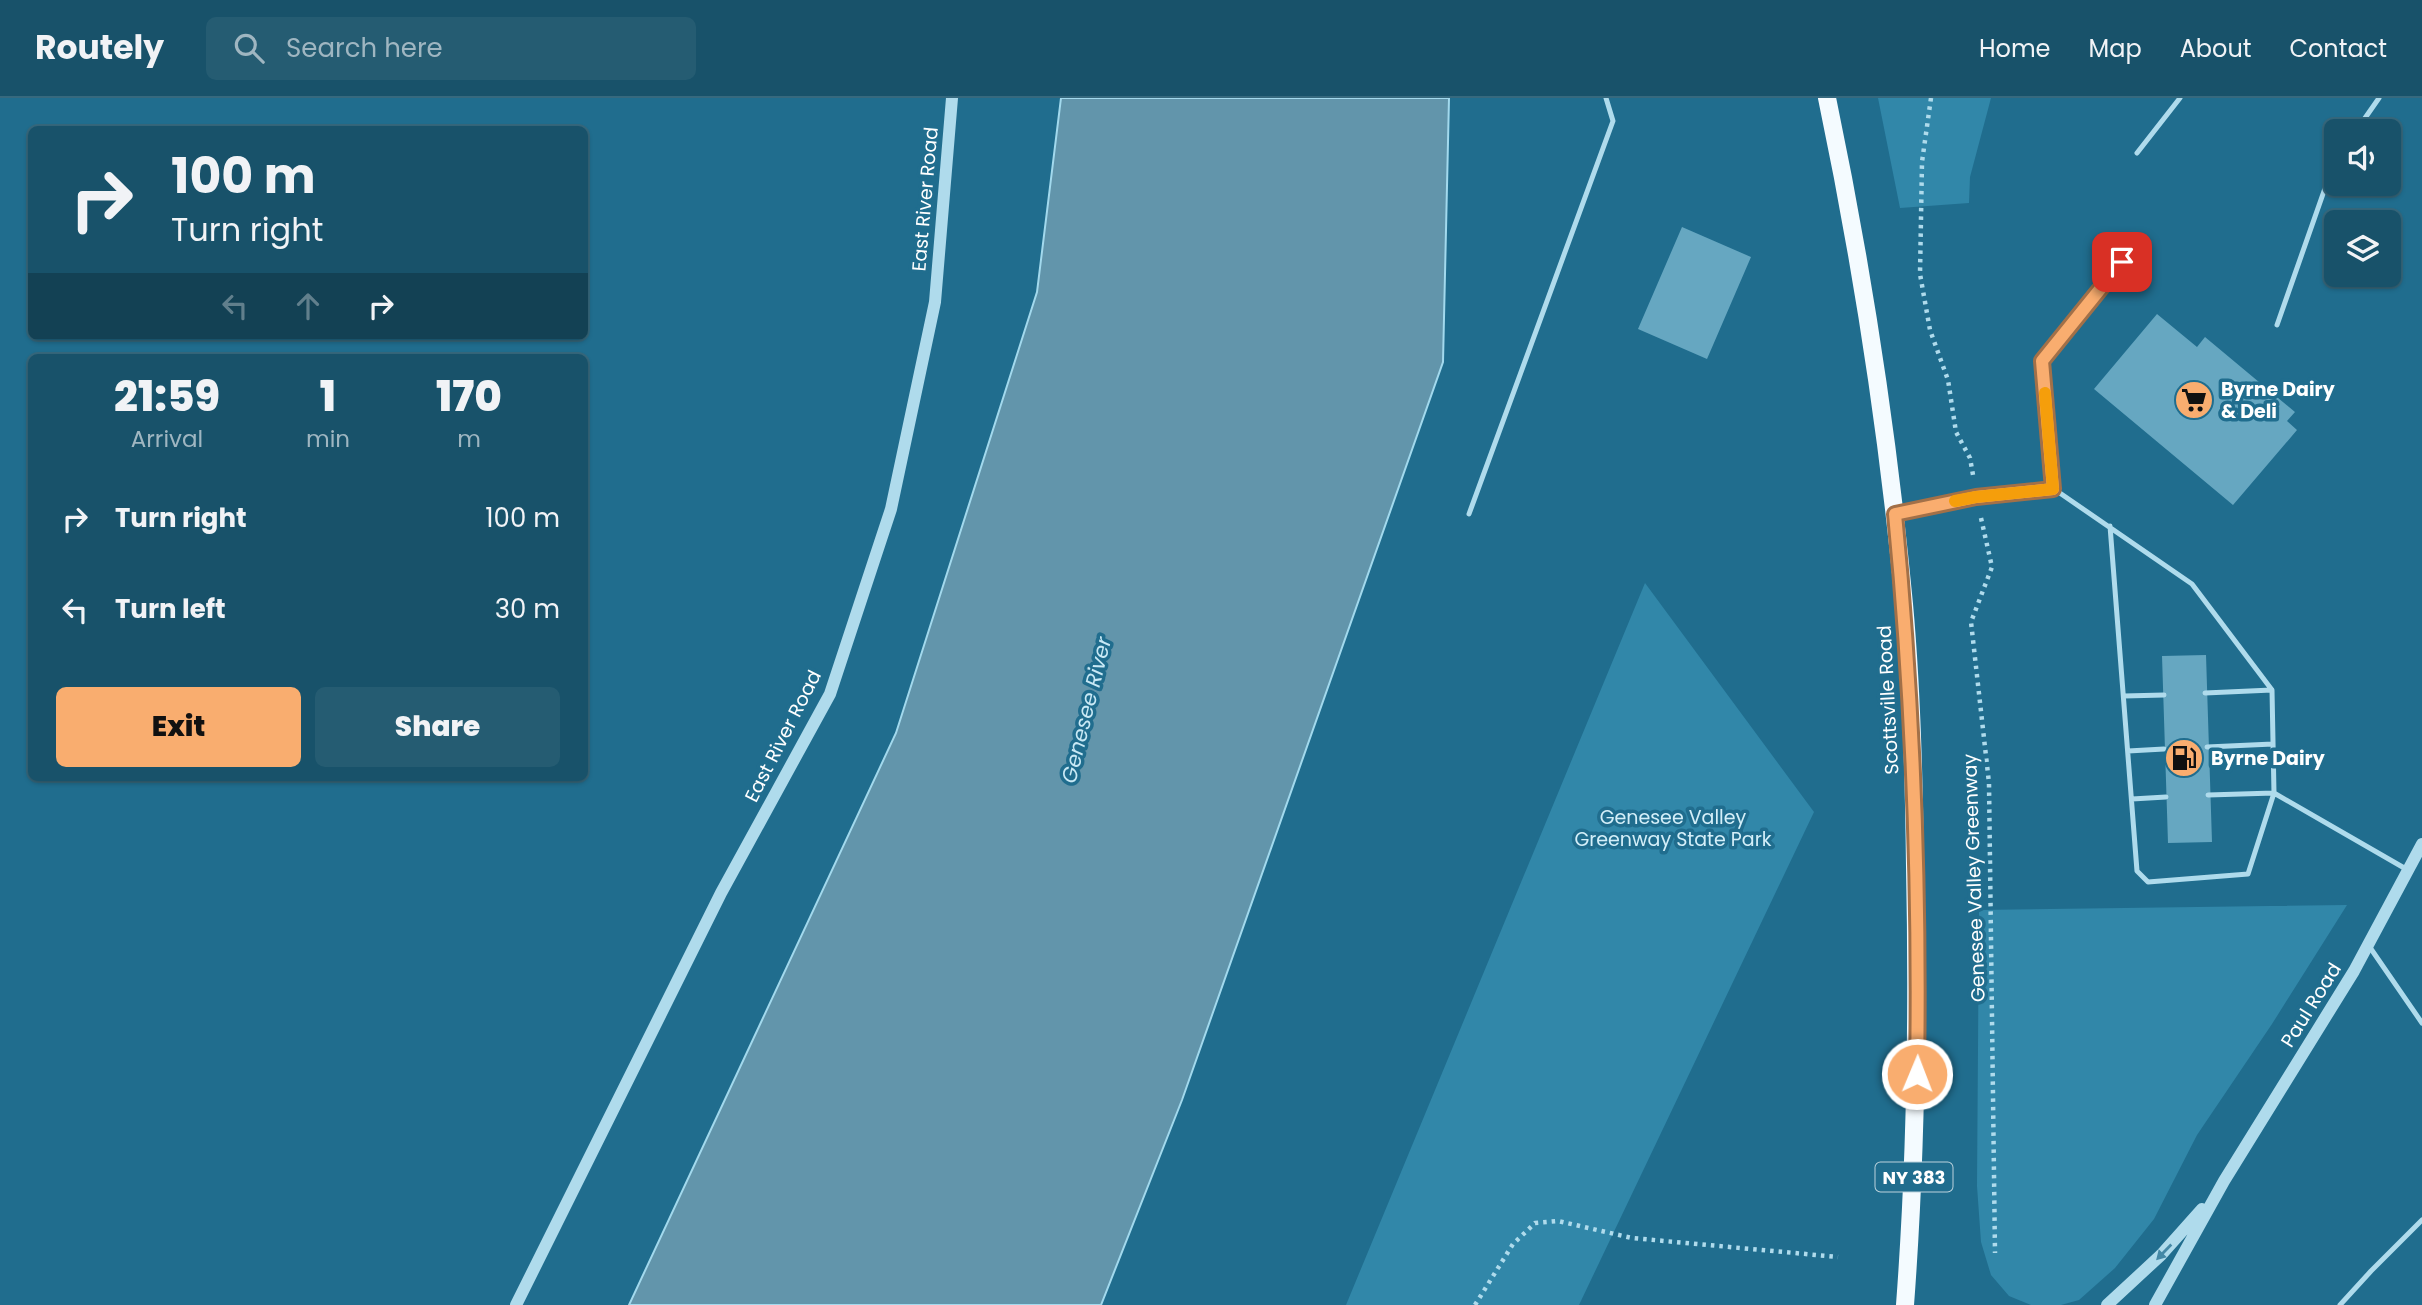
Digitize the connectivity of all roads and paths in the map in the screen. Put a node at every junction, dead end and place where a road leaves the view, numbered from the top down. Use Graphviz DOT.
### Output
graph roads {
  1 [pos="952,98"];
  2 [pos="1606,98"];
  3 [pos="1827,98"];
  4 [pos="1931,98"];
  5 [pos="2180,98"];
  6 [pos="2379,98"];
  7 [pos="2364,119"];
  8 [pos="2137,153"];
  9 [pos="2324,191"];
  10 [pos="2122,262"];
  11 [pos="2277,325"];
  12 [pos="2053,489"];
  13 [pos="1976,497"];
  14 [pos="1469,514"];
  15 [pos="1895,514"];
  16 [pos="2110,526"];
  17 [pos="2272,690"];
  18 [pos="2205,693"];
  19 [pos="2164,695"];
  20 [pos="2124,696"];
  21 [pos="2273,744"];
  22 [pos="2207,747"];
  23 [pos="2164,749"];
  24 [pos="2128,751"];
  25 [pos="2274,793"];
  26 [pos="2208,795"];
  27 [pos="2166,797"];
  28 [pos="2132,799"];
  29 [pos="2422,844"];
  30 [pos="2409,870"];
  31 [pos="2369,946"];
  32 [pos="2422,1023"];
  33 [pos="2224,1181"];
  34 [pos="2422,1220"];
  35 [pos="1995,1253"];
  36 [pos="1838,1257"];
  37 [pos="516,1305"];
  38 [pos="1475,1305"];
  39 [pos="1905,1305"];
  40 [pos="2107,1305"];
  41 [pos="2155,1305"];
  42 [pos="2340,1305"];
  1 -- 37 [label="street, East River Road"];
  2 -- 14 [label="lane"];
  3 -- 15 [label="main road, Scottsville Road / NY 383"];
  4 -- 13 [label="path, Genesee Valley Greenway"];
  5 -- 8 [label="lane"];
  6 -- 7 [label="lane"];
  9 -- 11 [label="lane"];
  10 -- 12 [label="lane"];
  12 -- 13 [label="lane"];
  12 -- 16 [label="lane"];
  13 -- 15 [label="lane"];
  13 -- 35 [label="path, Genesee Valley Greenway"];
  15 -- 39 [label="main road, Scottsville Road / NY 383"];
  16 -- 17 [label="lane"];
  16 -- 20 [label="lane"];
  17 -- 18 [label="lane"];
  17 -- 21 [label="lane"];
  19 -- 20 [label="lane"];
  20 -- 24 [label="lane"];
  21 -- 22 [label="lane"];
  21 -- 25 [label="lane"];
  23 -- 24 [label="lane"];
  24 -- 28 [label="lane"];
  25 -- 26 [label="lane"];
  25 -- 28 [label="lane"];
  25 -- 30 [label="lane"];
  27 -- 28 [label="lane"];
  29 -- 30 [label="street, Paul Road"];
  30 -- 31 [label="street, Paul Road"];
  31 -- 32 [label="lane"];
  31 -- 33 [label="street, Paul Road"];
  33 -- 40 [label="street, Paul Road, one-way"];
  33 -- 41 [label="street, Paul Road"];
  34 -- 42 [label="lane"];
  36 -- 38 [label="path"];
}
